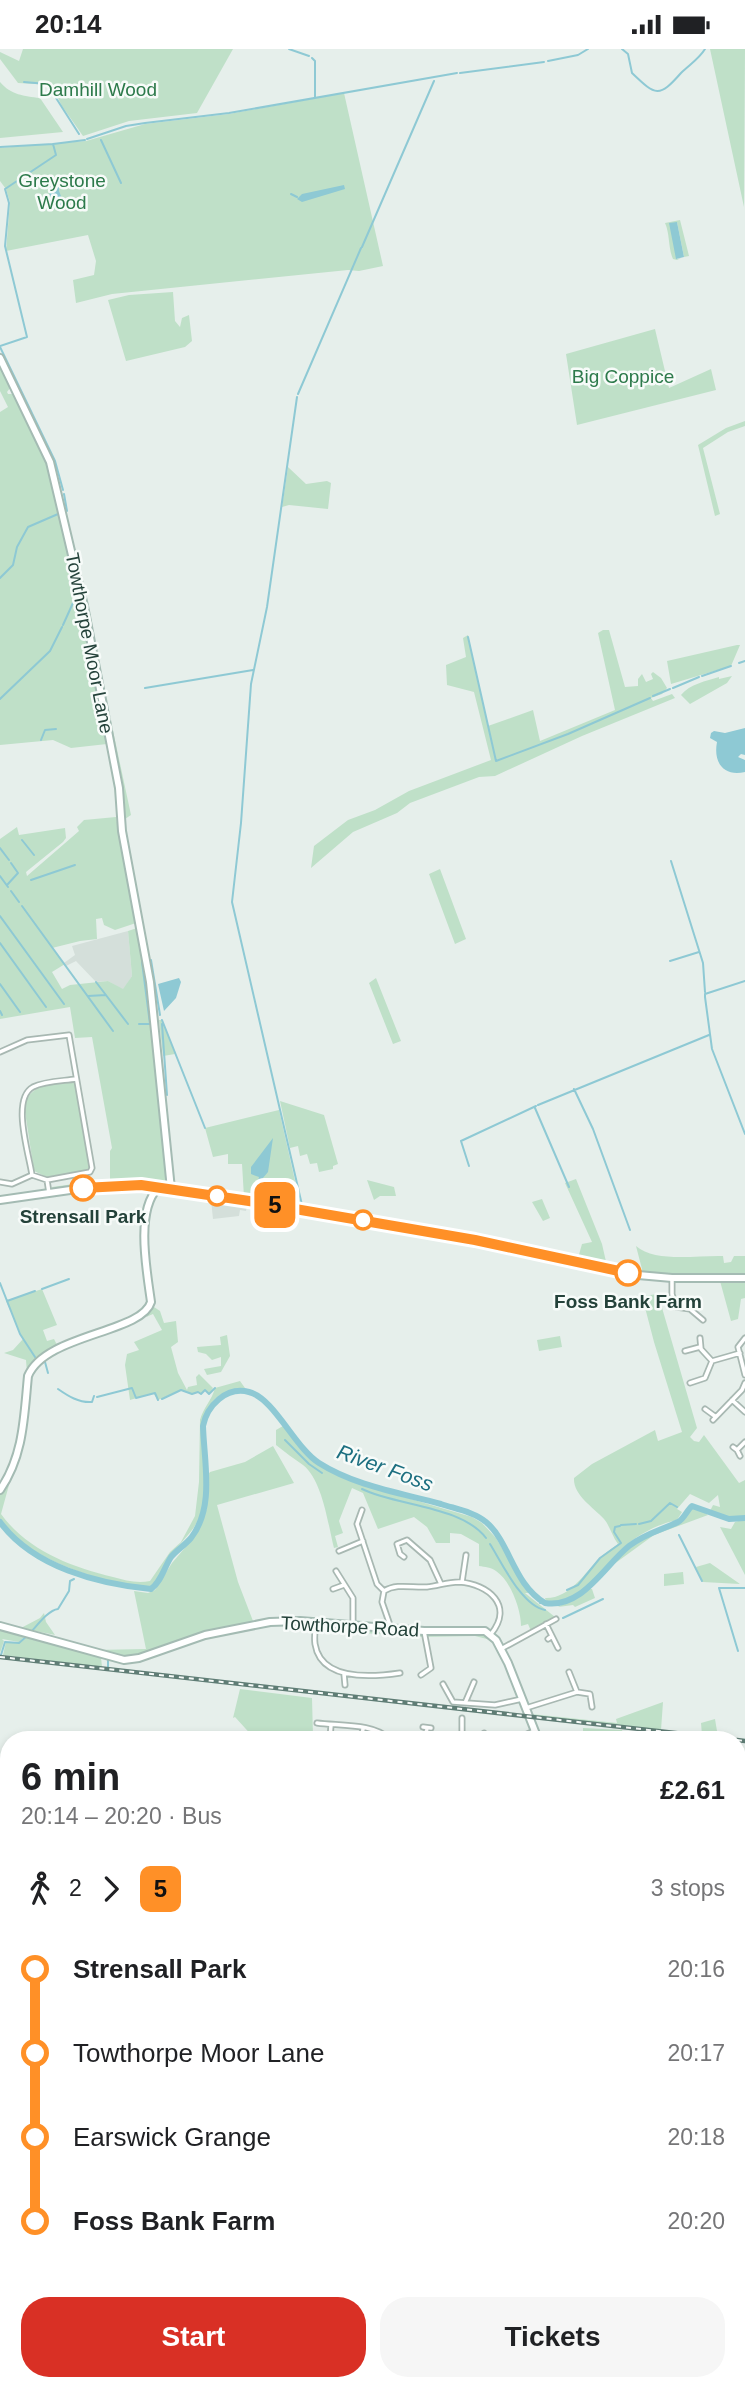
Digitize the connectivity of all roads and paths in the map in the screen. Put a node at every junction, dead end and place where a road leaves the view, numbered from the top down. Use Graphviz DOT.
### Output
graph roads {
  1 [pos="0,358"];
  2 [pos="0,1052"];
  3 [pos="76,1079"];
  4 [pos="32,1175"];
  5 [pos="47,1180"];
  6 [pos="0,1182"];
  7 [pos="141,1185"];
  8 [pos="158,1188"];
  9 [pos="172,1189"];
  10 [pos="49,1193"];
  11 [pos="0,1200"];
  12 [pos="149,1200"];
  13 [pos="672,1278"];
  14 [pos="745,1278"];
  15 [pos="702,1321"];
  16 [pos="700,1338"];
  17 [pos="745,1338"];
  18 [pos="700,1347"];
  19 [pos="685,1351"];
  20 [pos="740,1353"];
  21 [pos="712,1361"];
  22 [pos="745,1375"];
  23 [pos="690,1383"];
  24 [pos="745,1383"];
  25 [pos="732,1400"];
  26 [pos="705,1409"];
  27 [pos="745,1412"];
  28 [pos="745,1442"];
  29 [pos="740,1456"];
  30 [pos="0,1490"];
  31 [pos="362,1512"];
  32 [pos="363,1541"];
  33 [pos="339,1551"];
  34 [pos="466,1555"];
  35 [pos="404,1557"];
  36 [pos="336,1571"];
  37 [pos="462,1582"];
  38 [pos="441,1584"];
  39 [pos="344,1585"];
  40 [pos="333,1589"];
  41 [pos="384,1591"];
  42 [pos="556,1619"];
  43 [pos="316,1622"];
  44 [pos="546,1624"];
  45 [pos="0,1626"];
  46 [pos="352,1626"];
  47 [pos="391,1628"];
  48 [pos="424,1631"];
  49 [pos="491,1635"];
  50 [pos="558,1648"];
  51 [pos="501,1649"];
  52 [pos="569,1672"];
  53 [pos="400,1673"];
  54 [pos="345,1674"];
  55 [pos="421,1675"];
  56 [pos="474,1682"];
  57 [pos="443,1684"];
  58 [pos="345,1685"];
  59 [pos="577,1692"];
  60 [pos="522,1699"];
  61 [pos="465,1703"];
  62 [pos="592,1707"];
  63 [pos="526,1708"];
  64 [pos="462,1718"];
  65 [pos="317,1723"];
  66 [pos="331,1725"];
  67 [pos="363,1728"];
  68 [pos="427,1728"];
  69 [pos="331,1731"];
  70 [pos="362,1731"];
  71 [pos="373,1731"];
  72 [pos="426,1731"];
  73 [pos="462,1731"];
  74 [pos="534,1731"];
  1 -- 9 [label="street, Towthorpe Moor Lane"];
  2 -- 3 [label="street"];
  3 -- 4 [label="street"];
  3 -- 5 [label="street"];
  4 -- 5 [label="street"];
  4 -- 6 [label="street"];
  5 -- 10 [label="street"];
  7 -- 8 [label="street"];
  7 -- 10 [label="street"];
  7 -- 12 [label="street"];
  8 -- 9 [label="street"];
  8 -- 12 [label="street"];
  9 -- 13 [label="street"];
  10 -- 11 [label="street"];
  12 -- 30 [label="street"];
  13 -- 14 [label="street"];
  13 -- 15 [label="street"];
  16 -- 18 [label="street"];
  17 -- 20 [label="street"];
  18 -- 19 [label="street"];
  18 -- 21 [label="street"];
  20 -- 21 [label="street"];
  20 -- 22 [label="street"];
  21 -- 23 [label="street"];
  24 -- 25 [label="street"];
  25 -- 26 [label="street"];
  25 -- 27 [label="street"];
  28 -- 29 [label="street"];
  31 -- 32 [label="street"];
  32 -- 33 [label="street"];
  32 -- 41 [label="street"];
  34 -- 37 [label="street"];
  35 -- 38 [label="street"];
  36 -- 39 [label="street"];
  37 -- 38 [label="street"];
  37 -- 49 [label="street"];
  38 -- 41 [label="street"];
  39 -- 40 [label="street"];
  39 -- 46 [label="street"];
  41 -- 47 [label="street"];
  42 -- 44 [label="street"];
  43 -- 45 [label="street, Towthorpe Road"];
  43 -- 46 [label="street, Towthorpe Road"];
  43 -- 54 [label="street"];
  44 -- 50 [label="street"];
  44 -- 51 [label="street"];
  46 -- 47 [label="street, Towthorpe Road"];
  47 -- 48 [label="street, Towthorpe Road"];
  48 -- 49 [label="street, Towthorpe Road"];
  48 -- 55 [label="street"];
  49 -- 51 [label="street"];
  51 -- 60 [label="street"];
  52 -- 59 [label="street"];
  53 -- 54 [label="street"];
  54 -- 58 [label="street"];
  56 -- 61 [label="street"];
  57 -- 61 [label="street"];
  59 -- 62 [label="street"];
  59 -- 63 [label="street"];
  60 -- 61 [label="street"];
  60 -- 63 [label="street"];
  63 -- 74 [label="street"];
  64 -- 73 [label="street"];
  65 -- 66 [label="street"];
  66 -- 67 [label="street"];
  66 -- 69 [label="street"];
  67 -- 70 [label="street"];
  67 -- 71 [label="street"];
  68 -- 72 [label="street"];
}
